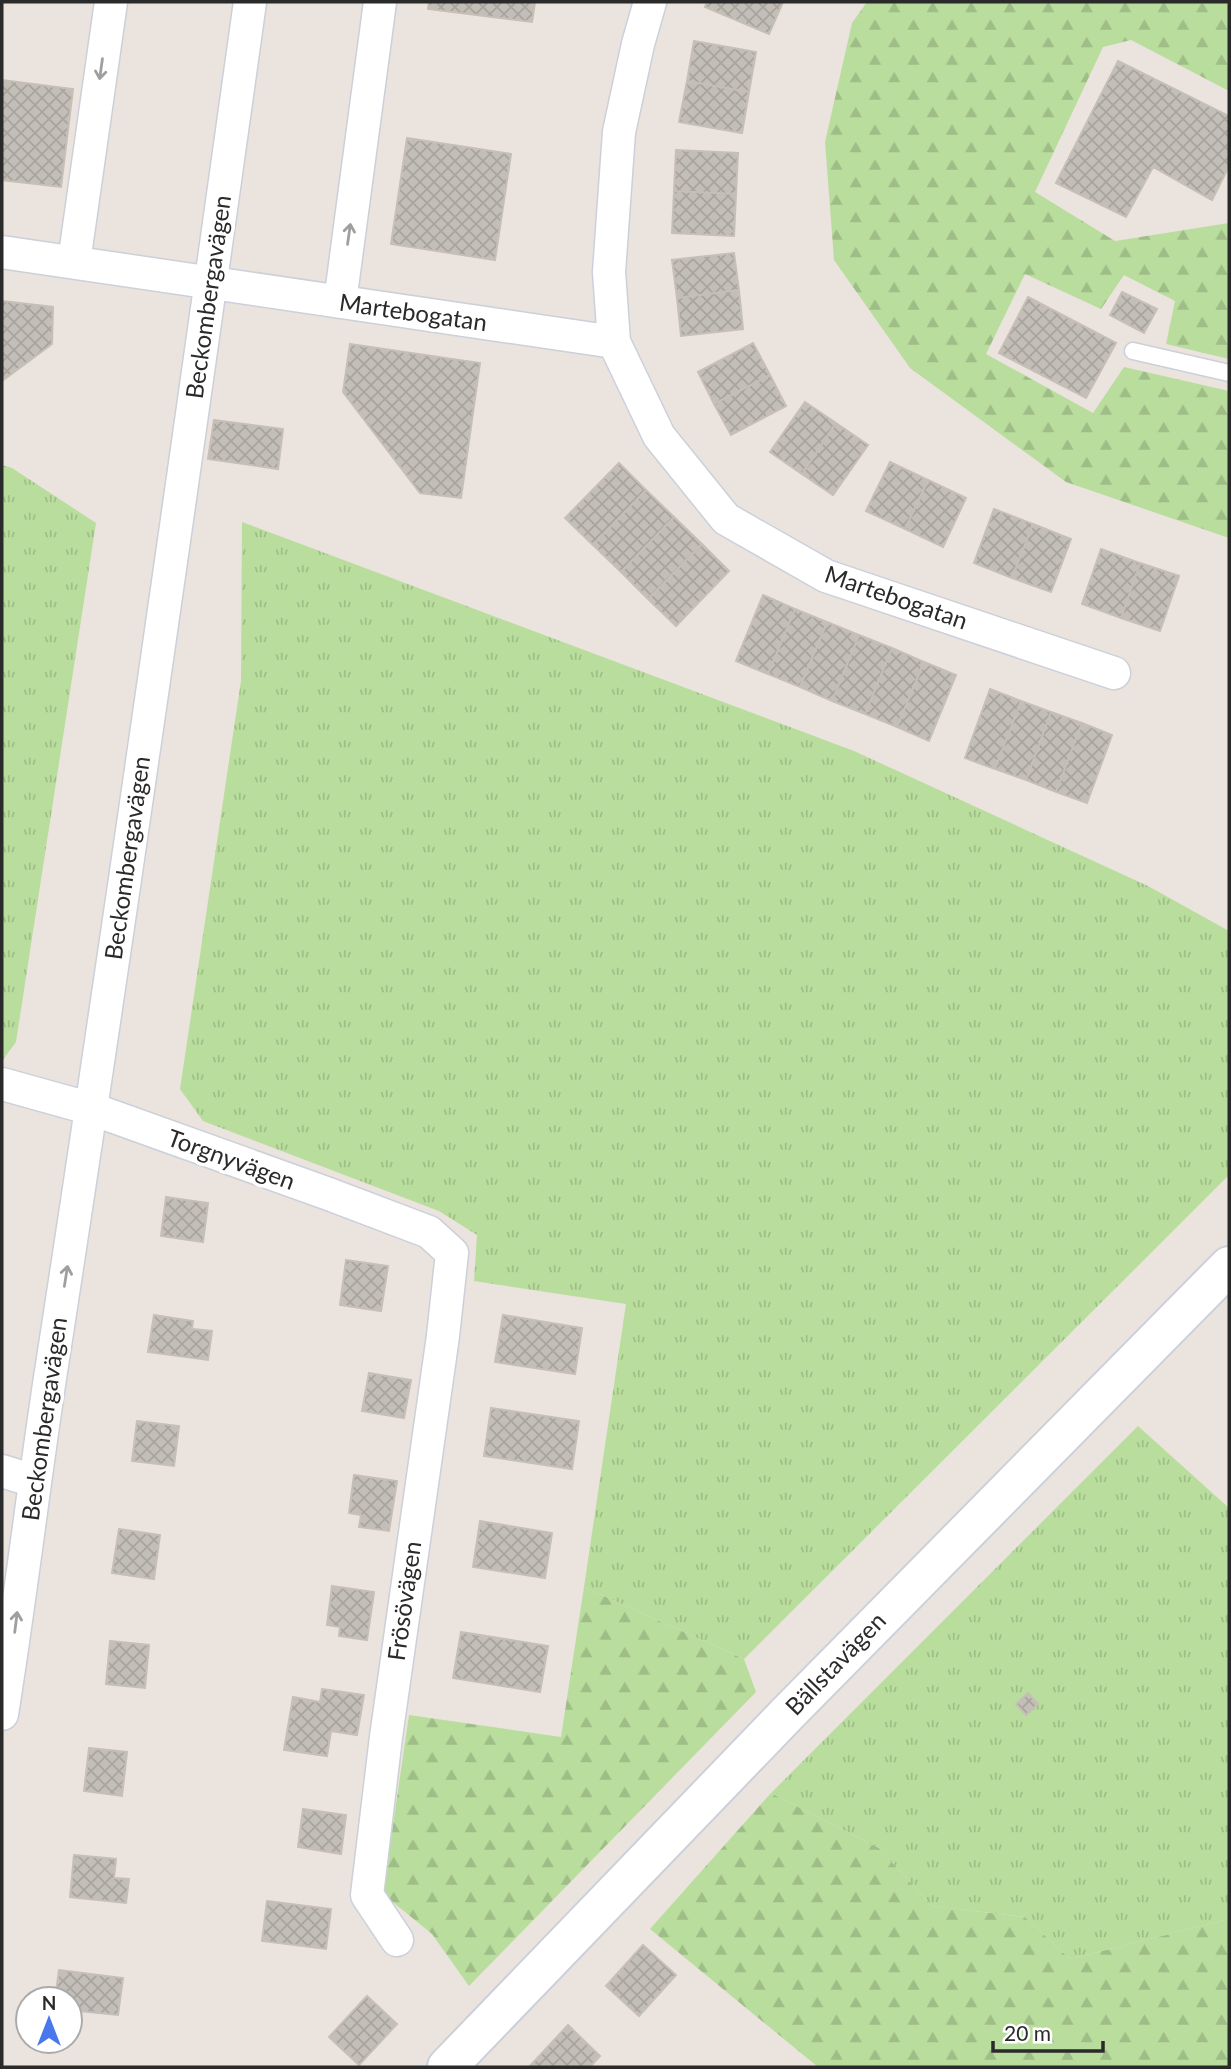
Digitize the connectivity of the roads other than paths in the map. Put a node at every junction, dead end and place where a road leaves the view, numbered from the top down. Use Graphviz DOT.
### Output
graph roads {
  1 [pos="111,2"];
  2 [pos="250,2"];
  3 [pos="380,2"];
  4 [pos="650,2"];
  5 [pos="2,251"];
  6 [pos="74,262"];
  7 [pos="211,282"];
  8 [pos="340,302"];
  9 [pos="614,342"];
  10 [pos="1133,351"];
  11 [pos="1229,373"];
  12 [pos="1114,673"];
  13 [pos="2,1084"];
  14 [pos="92,1110"];
  15 [pos="452,1253"];
  16 [pos="1229,1266"];
  17 [pos="2,1471"];
  18 [pos="34,1481"];
  19 [pos="2,1714"];
  20 [pos="397,1940"];
  21 [pos="447,2067"];
  1 -- 6 [label="street, one-way"];
  2 -- 7 [label="street, Beckombergavägen"];
  8 -- 3 [label="street, one-way"];
  4 -- 9 [label="street, Martebogatan"];
  5 -- 6 [label="street, Martebogatan"];
  6 -- 7 [label="street, Martebogatan"];
  7 -- 8 [label="street, Martebogatan"];
  7 -- 14 [label="street, Beckombergavägen"];
  8 -- 9 [label="street, Martebogatan"];
  9 -- 12 [label="street, Martebogatan"];
  10 -- 11 [label="lane"];
  13 -- 14 [label="street, Torgnyvägen"];
  14 -- 15 [label="street, Torgnyvägen"];
  18 -- 14 [label="street, Beckombergavägen, one-way"];
  15 -- 20 [label="street, Frösövägen"];
  16 -- 21 [label="street, Bällstavägen"];
  17 -- 18 [label="street"];
  19 -- 18 [label="street, Beckombergavägen, one-way"];
}
